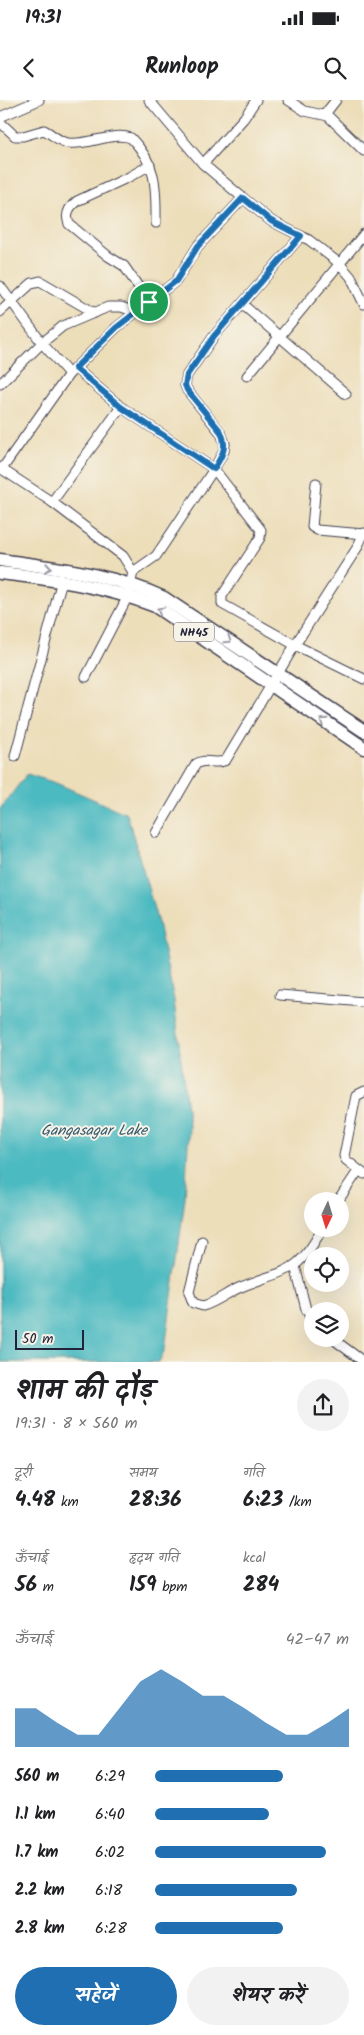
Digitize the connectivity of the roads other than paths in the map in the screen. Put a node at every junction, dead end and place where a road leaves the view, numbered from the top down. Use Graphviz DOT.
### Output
graph roads {
  1 [pos="39,100"];
  2 [pos="149,100"];
  3 [pos="256,100"];
  4 [pos="288,100"];
  5 [pos="336,100"];
  6 [pos="325,114"];
  7 [pos="0,117"];
  8 [pos="0,122"];
  9 [pos="364,151"];
  10 [pos="203,164"];
  11 [pos="150,165"];
  12 [pos="243,198"];
  13 [pos="156,223"];
  14 [pos="364,234"];
  15 [pos="301,236"];
  16 [pos="339,263"];
  17 [pos="0,286"];
  18 [pos="11,301"];
  19 [pos="149,302"];
  20 [pos="242,304"];
  21 [pos="364,304"];
  22 [pos="0,312"];
  23 [pos="95,312"];
  24 [pos="136,312"];
  25 [pos="278,336"];
  26 [pos="42,342"];
  27 [pos="72,371"];
  28 [pos="247,376"];
  29 [pos="0,384"];
  30 [pos="346,394"];
  31 [pos="121,407"];
  32 [pos="1,469"];
  33 [pos="214,469"];
  34 [pos="316,483"];
  35 [pos="52,502"];
  36 [pos="364,534"];
  37 [pos="0,560"];
  38 [pos="134,572"];
  39 [pos="0,574"];
  40 [pos="62,580"];
  41 [pos="130,591"];
  42 [pos="296,645"];
  43 [pos="278,673"];
  44 [pos="86,677"];
  45 [pos="364,679"];
  46 [pos="271,685"];
  47 [pos="364,731"];
  48 [pos="364,748"];
  49 [pos="15,756"];
  50 [pos="156,833"];
  51 [pos="280,995"];
  52 [pos="364,1002"];
  53 [pos="364,1092"];
  54 [pos="361,1172"];
  55 [pos="345,1192"];
  56 [pos="318,1238"];
  57 [pos="202,1241"];
  58 [pos="295,1266"];
  59 [pos="304,1302"];
  60 [pos="343,1347"];
  61 [pos="363,1362"];
  1 -- 7 [label="street"];
  2 -- 10 [label="street"];
  3 -- 10 [label="street"];
  4 -- 6 [label="street"];
  5 -- 6 [label="street"];
  6 -- 9 [label="street"];
  8 -- 11 [label="street"];
  10 -- 12 [label="street"];
  11 -- 13 [label="street"];
  11 -- 19 [label="street"];
  12 -- 15 [label="street"];
  12 -- 19 [label="street"];
  14 -- 16 [label="street"];
  15 -- 16 [label="street"];
  15 -- 20 [label="street"];
  16 -- 21 [label="street"];
  16 -- 25 [label="street"];
  17 -- 18 [label="street"];
  18 -- 22 [label="street"];
  18 -- 23 [label="street"];
  18 -- 26 [label="street"];
  19 -- 24 [label="street"];
  20 -- 25 [label="street"];
  20 -- 33 [label="street"];
  23 -- 24 [label="street"];
  23 -- 26 [label="street"];
  24 -- 27 [label="street"];
  25 -- 28 [label="street"];
  25 -- 30 [label="street"];
  26 -- 27 [label="street"];
  26 -- 29 [label="street"];
  27 -- 31 [label="street"];
  27 -- 32 [label="street"];
  31 -- 33 [label="street"];
  31 -- 35 [label="street"];
  32 -- 35 [label="street"];
  33 -- 38 [label="street"];
  33 -- 42 [label="street"];
  34 -- 36 [label="street"];
  35 -- 38 [label="street"];
  36 -- 42 [label="street"];
  37 -- 41 [label="highway, NH45, one-way"];
  38 -- 41 [label="street"];
  39 -- 40 [label="highway, NH45"];
  40 -- 41 [label="highway, NH45"];
  40 -- 49 [label="street"];
  41 -- 43 [label="highway, NH45, one-way"];
  41 -- 44 [label="street"];
  46 -- 41 [label="highway, NH45, one-way"];
  42 -- 43 [label="street"];
  42 -- 45 [label="street"];
  43 -- 46 [label="street"];
  43 -- 47 [label="highway, NH45"];
  48 -- 46 [label="highway, NH45, one-way"];
  46 -- 50 [label="street"];
  51 -- 52 [label="street"];
  53 -- 54 [label="street"];
  54 -- 55 [label="street"];
  56 -- 58 [label="street"];
  57 -- 58 [label="street"];
  58 -- 59 [label="street"];
  60 -- 61 [label="street"];
}
